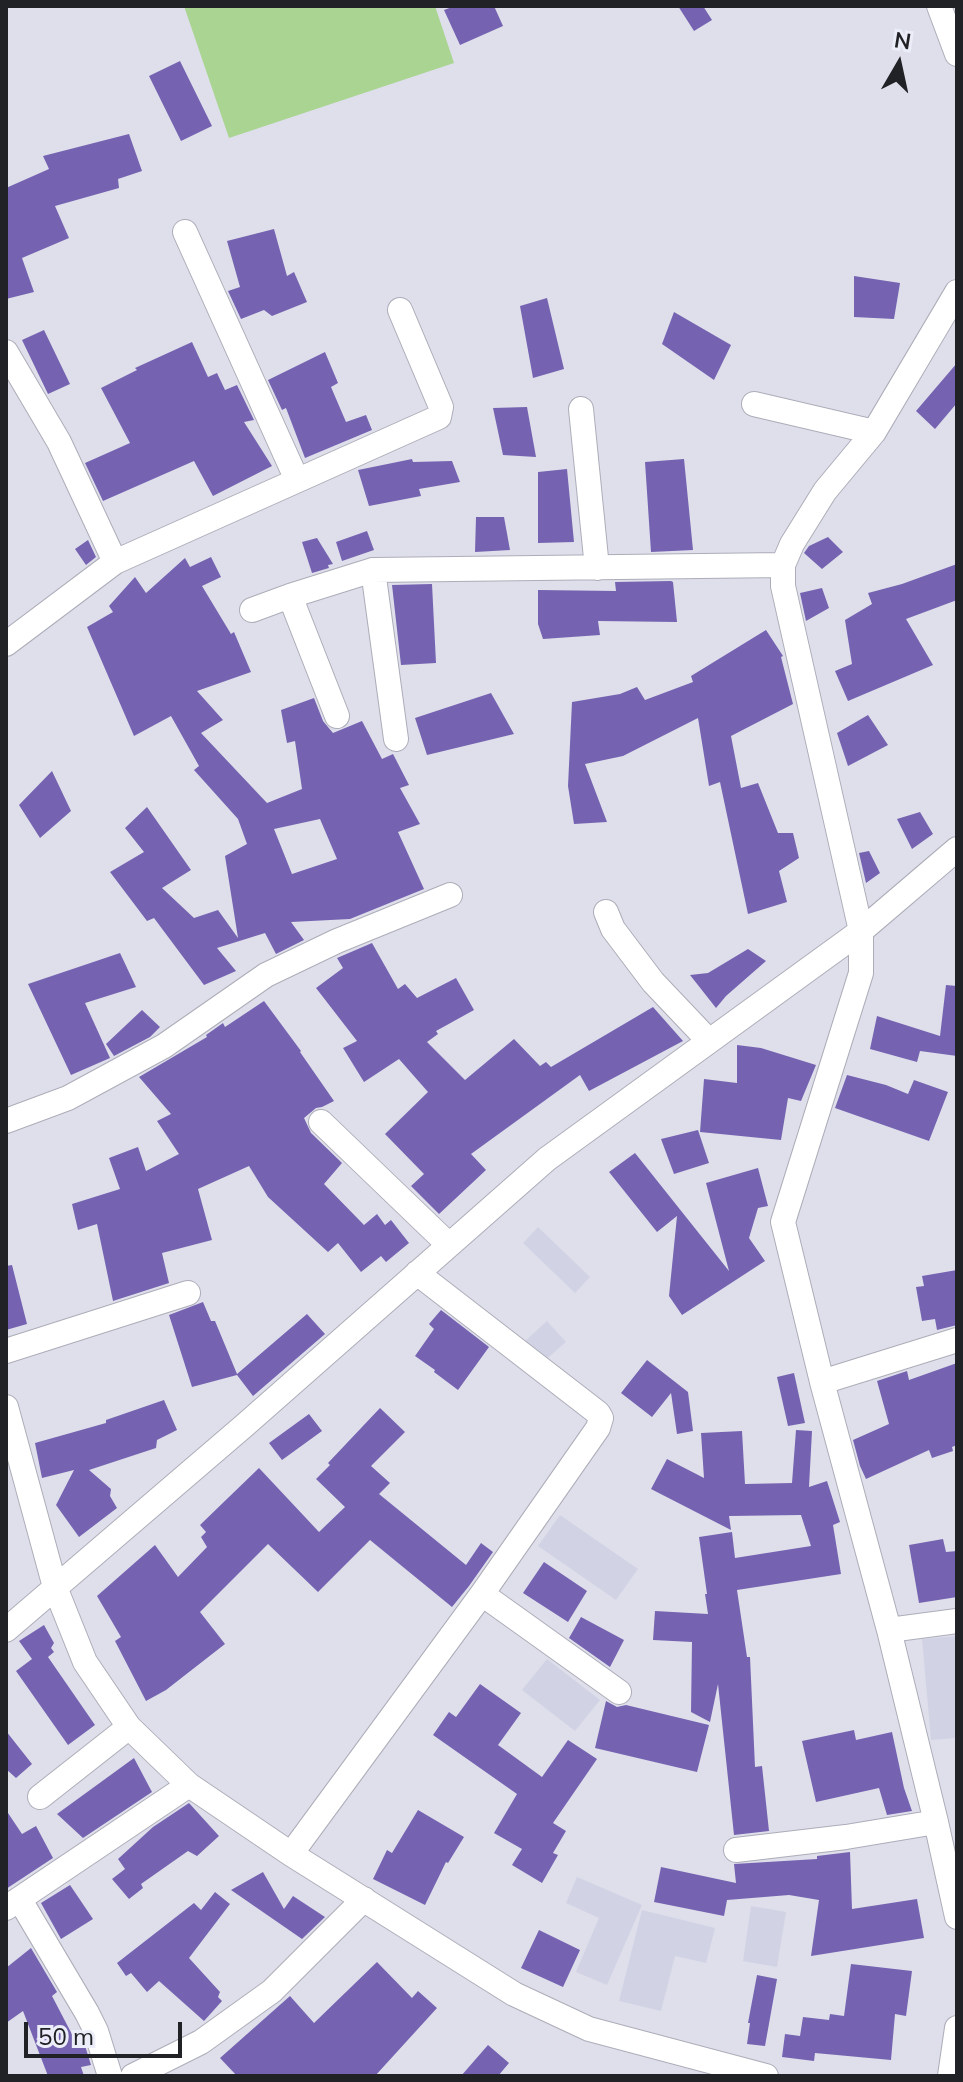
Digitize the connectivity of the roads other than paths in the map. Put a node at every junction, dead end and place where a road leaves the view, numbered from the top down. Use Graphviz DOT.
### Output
graph roads {
  1 [pos="939,6"];
  2 [pos="957,54"];
  3 [pos="185,232"];
  4 [pos="957,292"];
  5 [pos="400,310"];
  6 [pos="6,352"];
  7 [pos="754,404"];
  8 [pos="581,409"];
  9 [pos="874,432"];
  10 [pos="297,480"];
  11 [pos="115,562"];
  12 [pos="783,565"];
  13 [pos="597,568"];
  14 [pos="373,570"];
  15 [pos="290,596"];
  16 [pos="252,610"];
  17 [pos="6,644"];
  18 [pos="337,716"];
  19 [pos="396,739"];
  20 [pos="957,849"];
  21 [pos="450,895"];
  22 [pos="606,912"];
  23 [pos="861,931"];
  24 [pos="709,1041"];
  25 [pos="6,1121"];
  26 [pos="321,1122"];
  27 [pos="449,1245"];
  28 [pos="417,1273"];
  29 [pos="188,1293"];
  30 [pos="957,1340"];
  31 [pos="6,1351"];
  32 [pos="822,1382"];
  33 [pos="6,1407"];
  34 [pos="55,1587"];
  35 [pos="482,1594"];
  36 [pos="957,1621"];
  37 [pos="6,1630"];
  38 [pos="889,1630"];
  39 [pos="619,1692"];
  40 [pos="129,1727"];
  41 [pos="189,1785"];
  42 [pos="40,1797"];
  43 [pos="936,1822"];
  44 [pos="736,1850"];
  45 [pos="291,1854"];
  46 [pos="364,1899"];
  47 [pos="13,1904"];
  48 [pos="957,1917"];
  49 [pos="957,2028"];
  50 [pos="110,2076"];
  51 [pos="133,2076"];
  52 [pos="766,2076"];
  53 [pos="950,2076"];
  1 -- 2 [label="street"];
  3 -- 10 [label="street"];
  4 -- 9 [label="street"];
  5 -- 10 [label="street"];
  6 -- 11 [label="street"];
  7 -- 9 [label="street"];
  8 -- 13 [label="street"];
  9 -- 12 [label="street"];
  10 -- 11 [label="street"];
  11 -- 17 [label="street"];
  12 -- 13 [label="street"];
  12 -- 23 [label="street"];
  13 -- 14 [label="street"];
  14 -- 15 [label="street"];
  14 -- 19 [label="street"];
  15 -- 16 [label="street"];
  15 -- 18 [label="street"];
  20 -- 23 [label="street"];
  21 -- 25 [label="street"];
  22 -- 24 [label="street"];
  23 -- 24 [label="street"];
  23 -- 32 [label="street"];
  24 -- 27 [label="street"];
  26 -- 27 [label="street"];
  27 -- 28 [label="street"];
  28 -- 34 [label="street"];
  28 -- 35 [label="street"];
  29 -- 31 [label="street"];
  30 -- 32 [label="street"];
  32 -- 38 [label="street"];
  33 -- 34 [label="street"];
  34 -- 37 [label="street"];
  34 -- 40 [label="street"];
  35 -- 39 [label="street"];
  35 -- 45 [label="street"];
  36 -- 38 [label="street"];
  38 -- 43 [label="street"];
  40 -- 41 [label="street"];
  40 -- 42 [label="street"];
  41 -- 45 [label="street"];
  41 -- 47 [label="street"];
  43 -- 44 [label="street"];
  43 -- 48 [label="street"];
  45 -- 46 [label="street"];
  46 -- 51 [label="street"];
  46 -- 52 [label="street"];
  47 -- 50 [label="street"];
  49 -- 53 [label="street"];
}
